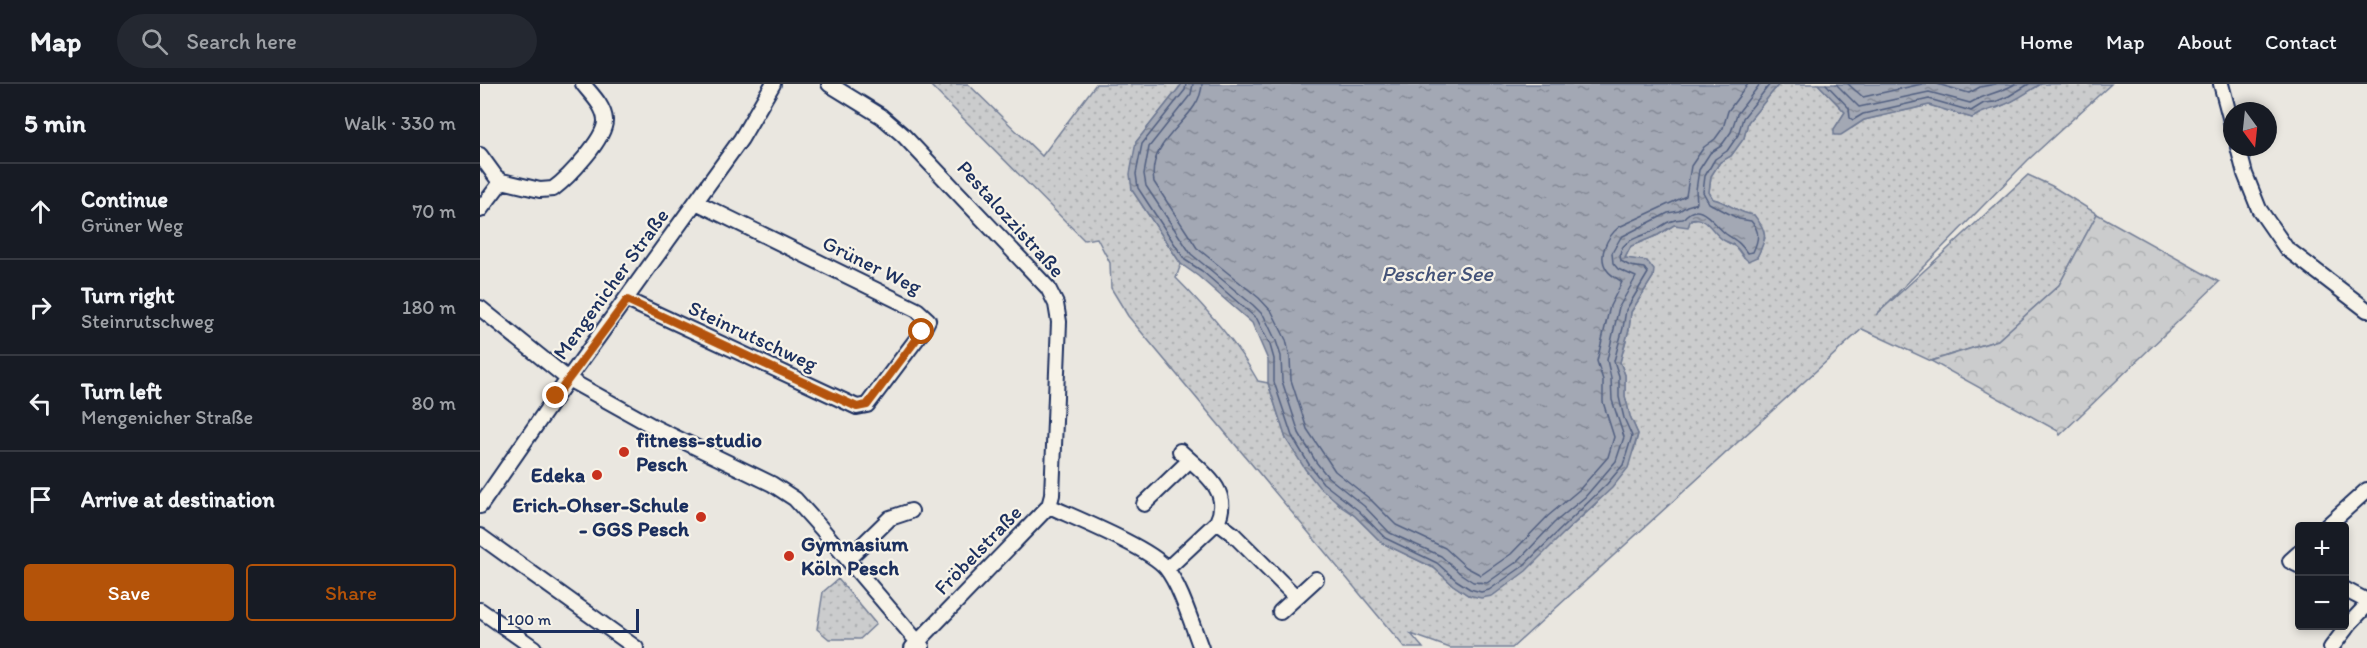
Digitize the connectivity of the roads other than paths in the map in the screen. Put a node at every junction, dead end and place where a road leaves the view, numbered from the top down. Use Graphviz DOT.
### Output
graph roads {
  1 [pos="583,84"];
  2 [pos="773,84"];
  3 [pos="829,84"];
  4 [pos="2221,84"];
  5 [pos="2226,102"];
  6 [pos="480,155"];
  7 [pos="2240,156"];
  8 [pos="502,181"];
  9 [pos="696,202"];
  10 [pos="480,210"];
  11 [pos="627,300"];
  12 [pos="480,308"];
  13 [pos="2367,310"];
  14 [pos="568,380"];
  15 [pos="863,407"];
  16 [pos="2367,490"];
  17 [pos="1144,504"];
  18 [pos="480,506"];
  19 [pos="1049,506"];
  20 [pos="912,511"];
  21 [pos="1217,522"];
  22 [pos="2331,522"];
  23 [pos="480,536"];
  24 [pos="848,559"];
  25 [pos="1167,569"];
  26 [pos="1316,579"];
  27 [pos="2349,592"];
  28 [pos="1296,597"];
  29 [pos="2367,603"];
  30 [pos="480,610"];
  31 [pos="1280,612"];
  32 [pos="917,646"];
  33 [pos="534,648"];
  34 [pos="636,648"];
  35 [pos="1201,648"];
  36 [pos="2331,648"];
  1 -- 8 [label="street"];
  2 -- 9 [label="street, Mengenicher Straße"];
  3 -- 19 [label="street, Pestalozzistraße"];
  4 -- 5 [label="street"];
  6 -- 8 [label="street"];
  7 -- 13 [label="street"];
  8 -- 10 [label="street"];
  9 -- 11 [label="street, Mengenicher Straße"];
  9 -- 15 [label="street, Grüner Weg"];
  11 -- 14 [label="street, Mengenicher Straße"];
  11 -- 15 [label="street, Steinrutschweg"];
  12 -- 14 [label="street"];
  14 -- 18 [label="street, Mengenicher Straße"];
  14 -- 24 [label="street"];
  16 -- 22 [label="street"];
  17 -- 21 [label="street"];
  19 -- 25 [label="street, Fröbelstraße"];
  19 -- 32 [label="street, Fröbelstraße"];
  20 -- 24 [label="street"];
  21 -- 25 [label="street"];
  21 -- 28 [label="street"];
  23 -- 34 [label="street"];
  24 -- 32 [label="street"];
  25 -- 35 [label="street"];
  26 -- 28 [label="street"];
  27 -- 29 [label="street"];
  28 -- 31 [label="street"];
  29 -- 36 [label="street"];
  30 -- 33 [label="street"];
}
